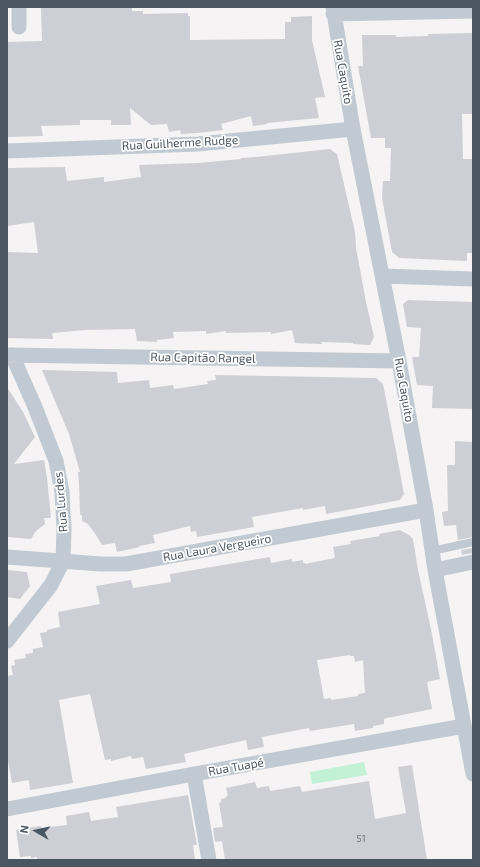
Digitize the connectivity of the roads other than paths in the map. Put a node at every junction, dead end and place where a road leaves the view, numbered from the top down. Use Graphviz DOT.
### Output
graph roads {
  1 [pos="19,7"];
  2 [pos="333,10"];
  3 [pos="473,11"];
  4 [pos="19,27"];
  5 [pos="353,129"];
  6 [pos="7,151"];
  7 [pos="382,276"];
  8 [pos="473,279"];
  9 [pos="9,355"];
  10 [pos="399,361"];
  11 [pos="426,510"];
  12 [pos="473,542"];
  13 [pos="432,551"];
  14 [pos="7,557"];
  15 [pos="62,561"];
  16 [pos="473,562"];
  17 [pos="435,570"];
  18 [pos="7,641"];
  19 [pos="464,726"];
  20 [pos="194,774"];
  21 [pos="473,774"];
  22 [pos="7,809"];
  23 [pos="209,860"];
  1 -- 4 [label="street"];
  2 -- 3 [label="street"];
  2 -- 5 [label="street, Rua Caquito"];
  5 -- 6 [label="street, Rua Guilherme Rudge"];
  5 -- 7 [label="street, Rua Caquito"];
  7 -- 8 [label="street"];
  7 -- 10 [label="street, Rua Caquito"];
  9 -- 10 [label="street, Rua Capitão Rangel"];
  9 -- 15 [label="street, Rua Lurdes"];
  10 -- 11 [label="street, Rua Caquito"];
  11 -- 13 [label="street, Rua Caquito"];
  11 -- 15 [label="street, Rua Laura Vergueiro"];
  12 -- 13 [label="lane"];
  13 -- 17 [label="street, Rua Caquito"];
  14 -- 15 [label="street, Rua Laura Vergueiro"];
  15 -- 18 [label="street, Rua Lurdes"];
  16 -- 17 [label="street"];
  17 -- 19 [label="street, Rua Caquito"];
  19 -- 20 [label="street, Rua Tuapé"];
  19 -- 21 [label="street, Rua Caquito"];
  20 -- 22 [label="street, Rua Tuapé"];
  20 -- 23 [label="street"];
}
